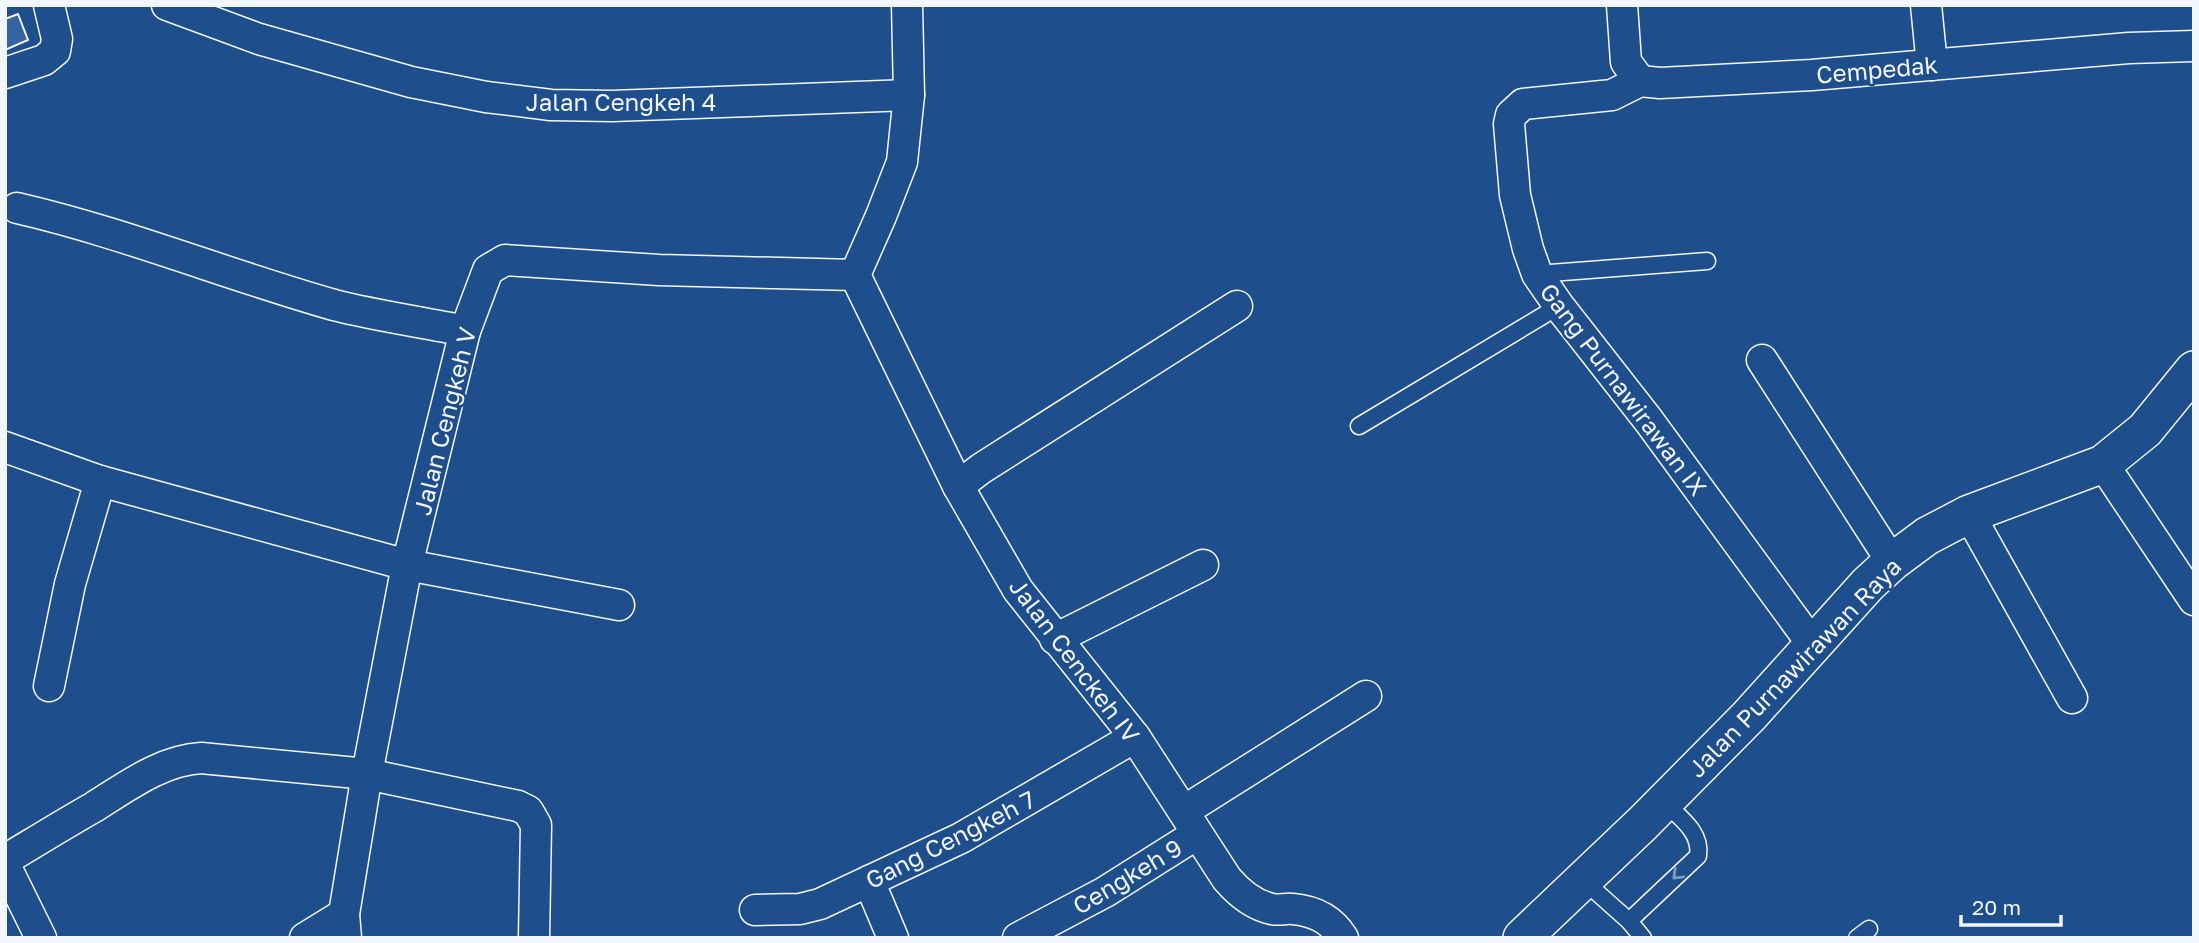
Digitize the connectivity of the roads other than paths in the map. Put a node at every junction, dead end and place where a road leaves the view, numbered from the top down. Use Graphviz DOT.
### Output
graph roads {
  1 [pos="49,5"];
  2 [pos="907,5"];
  3 [pos="1622,5"];
  4 [pos="1926,5"];
  5 [pos="172,7"];
  6 [pos="2194,46"];
  7 [pos="1932,65"];
  8 [pos="12,72"];
  9 [pos="1640,81"];
  10 [pos="909,95"];
  11 [pos="17,208"];
  12 [pos="1707,261"];
  13 [pos="1537,274"];
  14 [pos="855,275"];
  15 [pos="1237,306"];
  16 [pos="1559,306"];
  17 [pos="465,331"];
  18 [pos="1762,360"];
  19 [pos="2194,370"];
  20 [pos="1359,426"];
  21 [pos="5,447"];
  22 [pos="2103,464"];
  23 [pos="100,481"];
  24 [pos="958,485"];
  25 [pos="1969,514"];
  26 [pos="1892,562"];
  27 [pos="407,565"];
  28 [pos="1203,565"];
  29 [pos="2194,600"];
  30 [pos="620,605"];
  31 [pos="1055,639"];
  32 [pos="1813,645"];
  33 [pos="49,686"];
  34 [pos="1366,696"];
  35 [pos="2072,698"];
  36 [pos="1135,737"];
  37 [pos="367,774"];
  38 [pos="1664,802"];
  39 [pos="1191,822"];
  40 [pos="5,860"];
  41 [pos="5,865"];
  42 [pos="1583,880"];
  43 [pos="869,881"];
  44 [pos="755,910"];
  45 [pos="16,914"];
  46 [pos="1629,921"];
  47 [pos="345,926"];
  48 [pos="41,938"];
  49 [pos="304,938"];
  50 [pos="534,938"];
  51 [pos="893,938"];
  52 [pos="1018,938"];
  53 [pos="1343,938"];
  54 [pos="1522,938"];
  55 [pos="1643,938"];
  1 -- 8 [label="street"];
  2 -- 10 [label="street"];
  3 -- 9 [label="street"];
  4 -- 7 [label="street"];
  5 -- 10 [label="street, Jalan Cengkeh 4"];
  6 -- 7 [label="street, Cempedak"];
  7 -- 9 [label="street, Cempedak"];
  9 -- 13 [label="street, Gang Purnawirawan IX"];
  10 -- 14 [label="street"];
  11 -- 17 [label="street"];
  12 -- 13 [label="lane"];
  13 -- 16 [label="street, Gang Purnawirawan IX"];
  14 -- 17 [label="street, Jalan Cengkeh V"];
  14 -- 24 [label="street, Jalan Cenckeh IV"];
  15 -- 24 [label="street"];
  16 -- 20 [label="lane"];
  16 -- 32 [label="street, Gang Purnawirawan IX"];
  17 -- 27 [label="street, Jalan Cengkeh V"];
  18 -- 26 [label="street"];
  19 -- 22 [label="street, Jalan Purnawirawan Raya"];
  21 -- 23 [label="street"];
  22 -- 25 [label="street, Jalan Purnawirawan Raya"];
  22 -- 29 [label="street"];
  23 -- 27 [label="street"];
  23 -- 33 [label="street"];
  24 -- 31 [label="street, Jalan Cenckeh IV"];
  25 -- 26 [label="street, Jalan Purnawirawan Raya"];
  25 -- 35 [label="street"];
  26 -- 32 [label="street, Jalan Purnawirawan Raya"];
  27 -- 30 [label="street"];
  27 -- 37 [label="street, Jalan Cengkeh V"];
  28 -- 31 [label="street"];
  31 -- 36 [label="street, Jalan Cenckeh IV"];
  32 -- 38 [label="street, Jalan Purnawirawan Raya"];
  34 -- 39 [label="street, Cengkeh 9"];
  36 -- 39 [label="street, Jalan Cenckeh IV"];
  36 -- 43 [label="street, Gang Cengkeh 7"];
  37 -- 40 [label="street"];
  37 -- 47 [label="street, Jalan Cengkeh V"];
  37 -- 50 [label="street"];
  38 -- 42 [label="street, Jalan Purnawirawan Raya"];
  38 -- 46 [label="lane, one-way"];
  39 -- 52 [label="street, Cengkeh 9"];
  39 -- 53 [label="street, Jalan Cenckeh IV"];
  41 -- 45 [label="street"];
  42 -- 46 [label="lane"];
  42 -- 54 [label="street, Jalan Purnawirawan Raya"];
  43 -- 44 [label="street, Gang Cengkeh 7"];
  43 -- 51 [label="street"];
  45 -- 48 [label="street"];
  46 -- 55 [label="lane"];
  47 -- 49 [label="street"];
}
